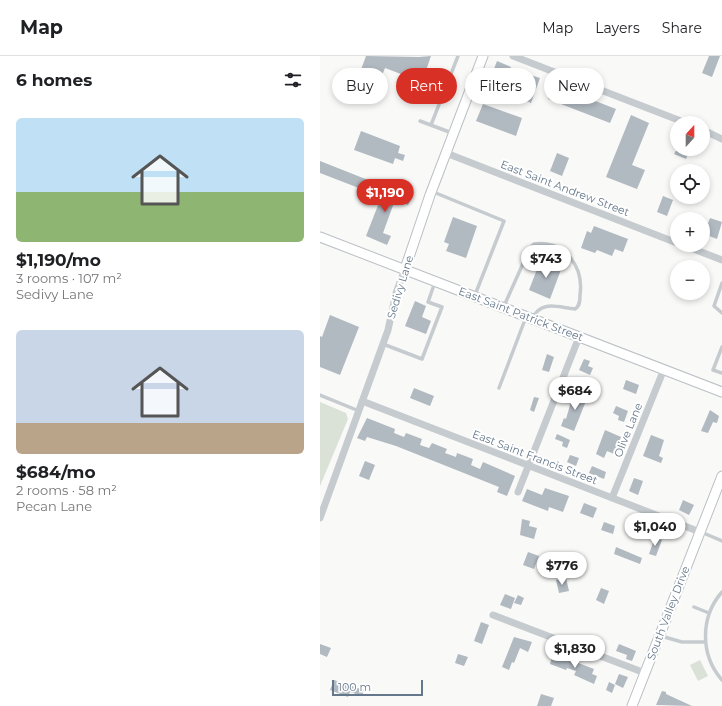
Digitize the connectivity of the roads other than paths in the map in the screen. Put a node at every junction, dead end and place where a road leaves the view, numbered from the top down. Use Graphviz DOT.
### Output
graph roads {
  1 [pos="458,56"];
  2 [pos="484,56"];
  3 [pos="513,56"];
  4 [pos="670,117"];
  5 [pos="420,121"];
  6 [pos="431,125"];
  7 [pos="710,133"];
  8 [pos="453,134"];
  9 [pos="722,139"];
  10 [pos="446,153"];
  11 [pos="431,191"];
  12 [pos="320,236"];
  13 [pos="670,240"];
  14 [pos="701,252"];
  15 [pos="722,260"];
  16 [pos="405,269"];
  17 [pos="436,281"];
  18 [pos="722,283"];
  19 [pos="475,296"];
  20 [pos="503,307"];
  21 [pos="722,313"];
  22 [pos="530,318"];
  23 [pos="579,337"];
  24 [pos="383,344"];
  25 [pos="722,347"];
  26 [pos="664,369"];
  27 [pos="722,373"];
  28 [pos="499,388"];
  29 [pos="722,392"];
  30 [pos="320,395"];
  31 [pos="362,401"];
  32 [pos="359,411"];
  33 [pos="528,466"];
  34 [pos="722,476"];
  35 [pos="518,492"];
  36 [pos="612,498"];
  37 [pos="320,518"];
  38 [pos="700,532"];
  39 [pos="722,541"];
  40 [pos="722,592"];
  41 [pos="694,607"];
  42 [pos="709,613"];
  43 [pos="493,615"];
  44 [pos="660,635"];
  45 [pos="705,642"];
  46 [pos="645,673"];
  47 [pos="722,680"];
  48 [pos="632,706"];
  1 -- 6 [label="lane"];
  2 -- 8 [label="street, Sedivy Lane"];
  3 -- 4 [label="street"];
  5 -- 6 [label="lane"];
  6 -- 8 [label="lane"];
  7 -- 9 [label="street"];
  8 -- 10 [label="street, Sedivy Lane"];
  10 -- 11 [label="street, Sedivy Lane"];
  10 -- 13 [label="street, East Saint Andrew Street"];
  11 -- 16 [label="street, Sedivy Lane"];
  11 -- 19 [label="lane"];
  12 -- 16 [label="street, East Saint Patrick Street"];
  14 -- 15 [label="street"];
  16 -- 17 [label="street, East Saint Patrick Street"];
  16 -- 24 [label="street, Sedivy Lane"];
  17 -- 19 [label="street, East Saint Patrick Street"];
  17 -- 24 [label="lane"];
  18 -- 21 [label="lane"];
  19 -- 20 [label="street, East Saint Patrick Street"];
  20 -- 22 [label="street, East Saint Patrick Street"];
  20 -- 22 [label="lane"];
  22 -- 23 [label="street, East Saint Patrick Street"];
  22 -- 28 [label="lane"];
  23 -- 26 [label="street, East Saint Patrick Street"];
  23 -- 33 [label="street"];
  24 -- 31 [label="street, Sedivy Lane"];
  25 -- 27 [label="lane"];
  26 -- 29 [label="street, East Saint Patrick Street"];
  26 -- 36 [label="street, Olive Lane"];
  30 -- 32 [label="lane"];
  31 -- 32 [label="street, Sedivy Lane"];
  31 -- 33 [label="street, East Saint Francis Street"];
  32 -- 37 [label="street, Sedivy Lane"];
  33 -- 35 [label="street"];
  33 -- 36 [label="street, East Saint Francis Street"];
  34 -- 38 [label="street, South Valley Drive"];
  36 -- 38 [label="street, East Saint Francis Street"];
  38 -- 39 [label="lane"];
  38 -- 44 [label="street, South Valley Drive"];
  40 -- 42 [label="lane"];
  41 -- 42 [label="lane"];
  42 -- 45 [label="lane"];
  43 -- 46 [label="street"];
  44 -- 45 [label="lane"];
  44 -- 46 [label="street, South Valley Drive"];
  45 -- 47 [label="lane"];
  46 -- 48 [label="street, South Valley Drive"];
}
